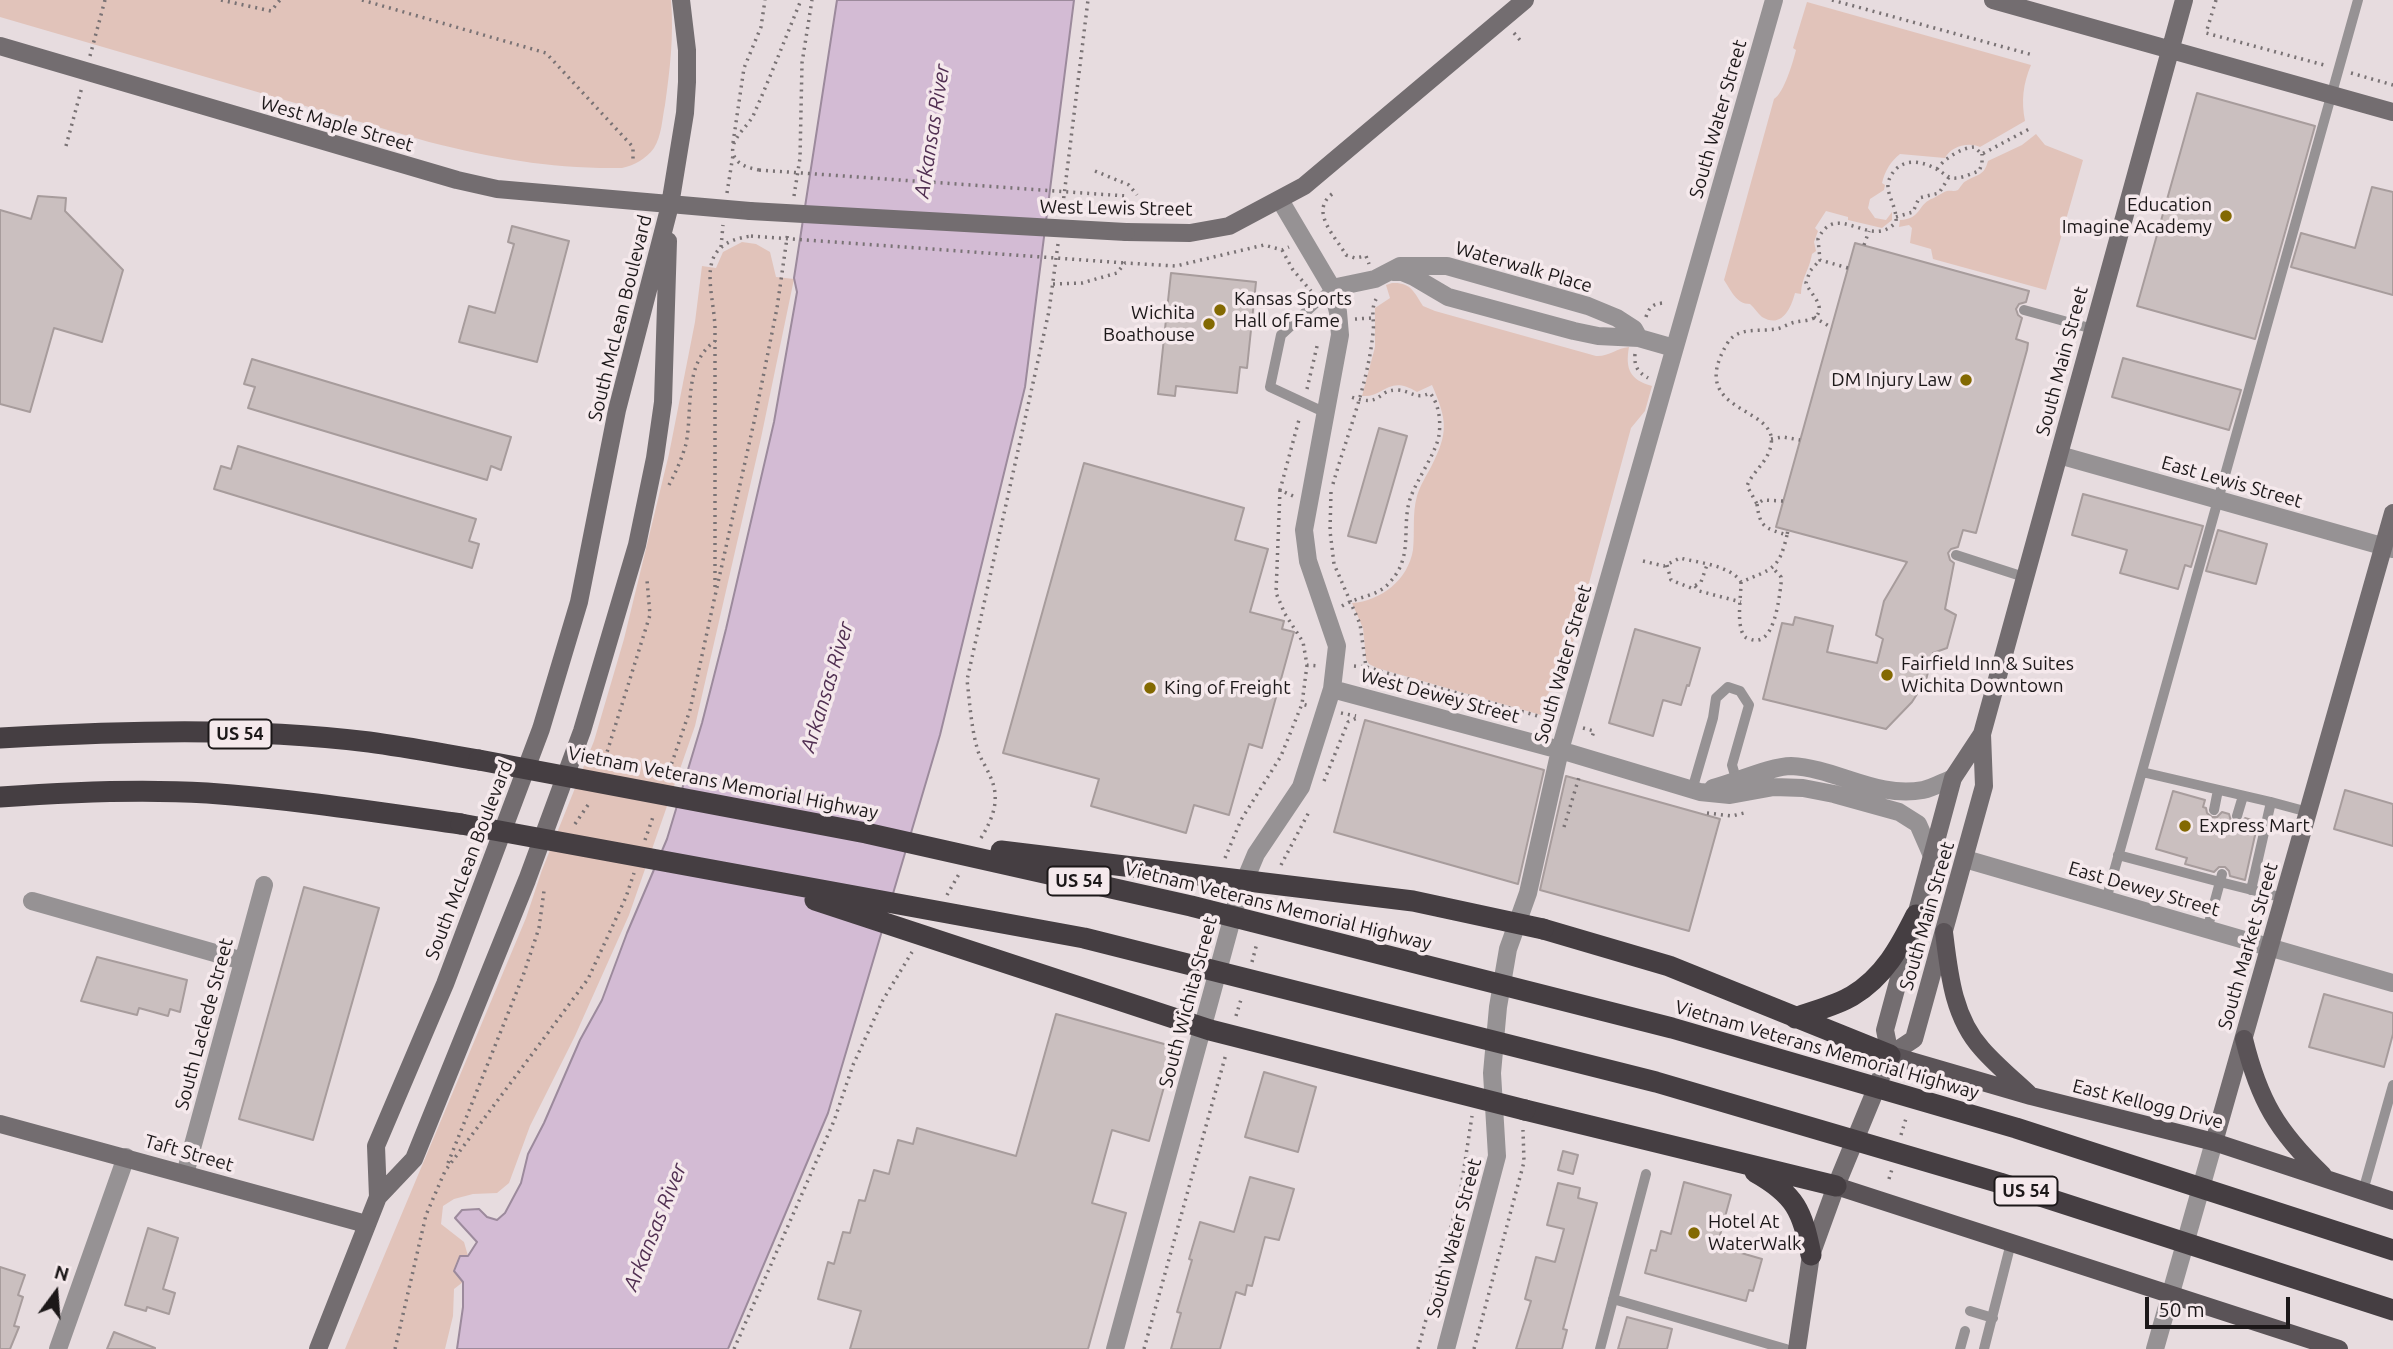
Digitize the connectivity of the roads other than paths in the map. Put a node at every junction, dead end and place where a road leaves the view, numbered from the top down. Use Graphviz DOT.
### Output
graph roads {
  1 [pos="681,0"];
  2 [pos="1525,0"];
  3 [pos="1774,0"];
  4 [pos="1993,0"];
  5 [pos="2184,0"];
  6 [pos="2358,0"];
  7 [pos="0,46"];
  8 [pos="2169,48"];
  9 [pos="2331,94"];
  10 [pos="2393,112"];
  11 [pos="1280,200"];
  12 [pos="670,205"];
  13 [pos="1382,275"];
  14 [pos="1332,288"];
  15 [pos="2024,310"];
  16 [pos="2093,330"];
  17 [pos="1639,338"];
  18 [pos="1674,348"];
  19 [pos="1326,413"];
  20 [pos="2059,455"];
  21 [pos="2217,499"];
  22 [pos="2393,513"];
  23 [pos="2388,548"];
  24 [pos="1956,555"];
  25 [pos="2024,577"];
  26 [pos="1332,689"];
  27 [pos="1982,734"];
  28 [pos="0,738"];
  29 [pos="1560,750"];
  30 [pos="2142,772"];
  31 [pos="1953,778"];
  32 [pos="1737,782"];
  33 [pos="2218,790"];
  34 [pos="1696,791"];
  35 [pos="2244,796"];
  36 [pos="0,797"];
  37 [pos="2271,802"];
  38 [pos="2214,810"];
  39 [pos="2308,811"];
  40 [pos="2237,816"];
  41 [pos="866,833"];
  42 [pos="2119,855"];
  43 [pos="1932,856"];
  44 [pos="1965,859"];
  45 [pos="743,877"];
  46 [pos="2221,878"];
  47 [pos="264,885"];
  48 [pos="2251,890"];
  49 [pos="2284,898"];
  50 [pos="2106,900"];
  51 [pos="32,901"];
  52 [pos="1916,915"];
  53 [pos="2207,930"];
  54 [pos="1944,932"];
  55 [pos="2270,948"];
  56 [pos="243,961"];
  57 [pos="2393,983"];
  58 [pos="1795,1018"];
  59 [pos="2244,1039"];
  60 [pos="1890,1055"];
  61 [pos="2393,1085"];
  62 [pos="2031,1096"];
  63 [pos="0,1124"];
  64 [pos="2214,1142"];
  65 [pos="126,1157"];
  66 [pos="1735,1161"];
  67 [pos="185,1174"];
  68 [pos="1646,1174"];
  69 [pos="2328,1180"];
  70 [pos="1836,1186"];
  71 [pos="2363,1191"];
  72 [pos="377,1197"];
  73 [pos="2393,1200"];
  74 [pos="366,1224"];
  75 [pos="2011,1243"];
  76 [pos="2393,1250"];
  77 [pos="1811,1255"];
  78 [pos="2170,1295"];
  79 [pos="1613,1299"];
  80 [pos="2393,1310"];
  81 [pos="1970,1311"];
  82 [pos="1993,1318"];
  83 [pos="2333,1348"];
  84 [pos="58,1349"];
  85 [pos="318,1349"];
  86 [pos="1115,1349"];
  87 [pos="1446,1349"];
  88 [pos="1600,1349"];
  89 [pos="1786,1349"];
  90 [pos="1797,1349"];
  91 [pos="1984,1349"];
  92 [pos="2155,1349"];
  1 -- 12 [label="street"];
  2 -- 11 [label="street, West Lewis Street"];
  3 -- 18 [label="street, South Water Street"];
  4 -- 8 [label="street"];
  5 -- 8 [label="street, South Main Street"];
  6 -- 9 [label="lane"];
  7 -- 12 [label="street, West Maple Street"];
  8 -- 9 [label="street"];
  8 -- 16 [label="street, South Main Street"];
  9 -- 10 [label="street"];
  9 -- 21 [label="lane"];
  11 -- 12 [label="street, West Lewis Street, bridge"];
  11 -- 14 [label="street, South Wichita Street"];
  12 -- 72 [label="street, South McLean Boulevard"];
  12 -- 72 [label="street, South McLean Boulevard"];
  13 -- 14 [label="street, Waterwalk Place"];
  13 -- 17 [label="street, Waterwalk Place"];
  13 -- 17 [label="street, Waterwalk Place"];
  14 -- 19 [label="street, South Wichita Street"];
  14 -- 19 [label="lane"];
  15 -- 16 [label="lane"];
  16 -- 20 [label="street, South Main Street"];
  17 -- 18 [label="street, Waterwalk Place"];
  18 -- 29 [label="street, South Water Street"];
  19 -- 26 [label="street, South Wichita Street"];
  20 -- 21 [label="street, East Lewis Street"];
  20 -- 25 [label="street, South Main Street"];
  21 -- 23 [label="street, East Lewis Street"];
  21 -- 30 [label="lane"];
  22 -- 23 [label="street, South Market Street"];
  23 -- 39 [label="street, South Market Street"];
  24 -- 25 [label="lane"];
  25 -- 27 [label="street, South Main Street"];
  26 -- 29 [label="street, West Dewey Street"];
  26 -- 86 [label="street, South Wichita Street"];
  27 -- 31 [label="street, South Main Street"];
  27 -- 44 [label="street, South Main Street"];
  28 -- 41 [label="highway, Vietnam Veterans Memorial Highway / US 54, bridge"];
  29 -- 34 [label="street, West Dewey Street"];
  29 -- 87 [label="street, South Water Street"];
  30 -- 33 [label="lane"];
  30 -- 42 [label="lane"];
  31 -- 32 [label="street"];
  31 -- 43 [label="street, South Main Street"];
  32 -- 34 [label="street"];
  32 -- 34 [label="lane"];
  33 -- 35 [label="lane"];
  33 -- 38 [label="lane"];
  34 -- 43 [label="street, West Dewey Street"];
  35 -- 37 [label="lane"];
  35 -- 40 [label="lane"];
  36 -- 45 [label="highway, US 54, bridge"];
  37 -- 39 [label="lane"];
  37 -- 48 [label="lane"];
  39 -- 49 [label="street, South Market Street"];
  41 -- 58 [label="highway, bridge"];
  41 -- 76 [label="highway, Vietnam Veterans Memorial Highway / US 54, bridge"];
  42 -- 46 [label="lane"];
  42 -- 50 [label="lane"];
  43 -- 52 [label="street, South Main Street"];
  44 -- 50 [label="street, East Dewey Street"];
  44 -- 54 [label="street, South Main Street"];
  45 -- 66 [label="highway, bridge"];
  45 -- 80 [label="highway, US 54, bridge"];
  46 -- 48 [label="lane"];
  46 -- 53 [label="lane"];
  47 -- 56 [label="street, South Laclede Street"];
  48 -- 49 [label="lane"];
  49 -- 55 [label="street, South Market Street"];
  50 -- 53 [label="street, East Dewey Street"];
  51 -- 56 [label="street"];
  52 -- 58 [label="highway"];
  52 -- 60 [label="street, South Main Street"];
  53 -- 55 [label="street, East Dewey Street"];
  54 -- 60 [label="street, South Main Street"];
  54 -- 62 [label="main road"];
  55 -- 57 [label="street, East Dewey Street"];
  55 -- 59 [label="street, South Market Street"];
  56 -- 67 [label="street, South Laclede Street"];
  58 -- 60 [label="highway"];
  59 -- 64 [label="street, South Market Street"];
  59 -- 69 [label="main road"];
  60 -- 62 [label="main road, East Kellogg Drive"];
  60 -- 70 [label="street, South Main Street"];
  61 -- 71 [label="lane"];
  62 -- 64 [label="main road, East Kellogg Drive"];
  63 -- 65 [label="street, Taft Street"];
  64 -- 69 [label="main road, East Kellogg Drive"];
  64 -- 78 [label="street, South Market Street"];
  65 -- 67 [label="street, Taft Street"];
  65 -- 84 [label="street"];
  66 -- 70 [label="highway"];
  66 -- 77 [label="highway"];
  67 -- 74 [label="street, Taft Street"];
  68 -- 79 [label="lane"];
  69 -- 71 [label="main road, East Kellogg Drive"];
  70 -- 75 [label="main road"];
  70 -- 77 [label="street, South Main Street"];
  71 -- 73 [label="main road, East Kellogg Drive"];
  72 -- 74 [label="street, South McLean Boulevard"];
  74 -- 85 [label="street, South McLean Boulevard"];
  75 -- 78 [label="main road"];
  75 -- 82 [label="lane"];
  77 -- 90 [label="street, South Main Street"];
  78 -- 83 [label="main road"];
  78 -- 92 [label="street, South Market Street"];
  79 -- 88 [label="lane"];
  79 -- 89 [label="lane"];
  81 -- 82 [label="lane"];
  82 -- 91 [label="lane"];
}
